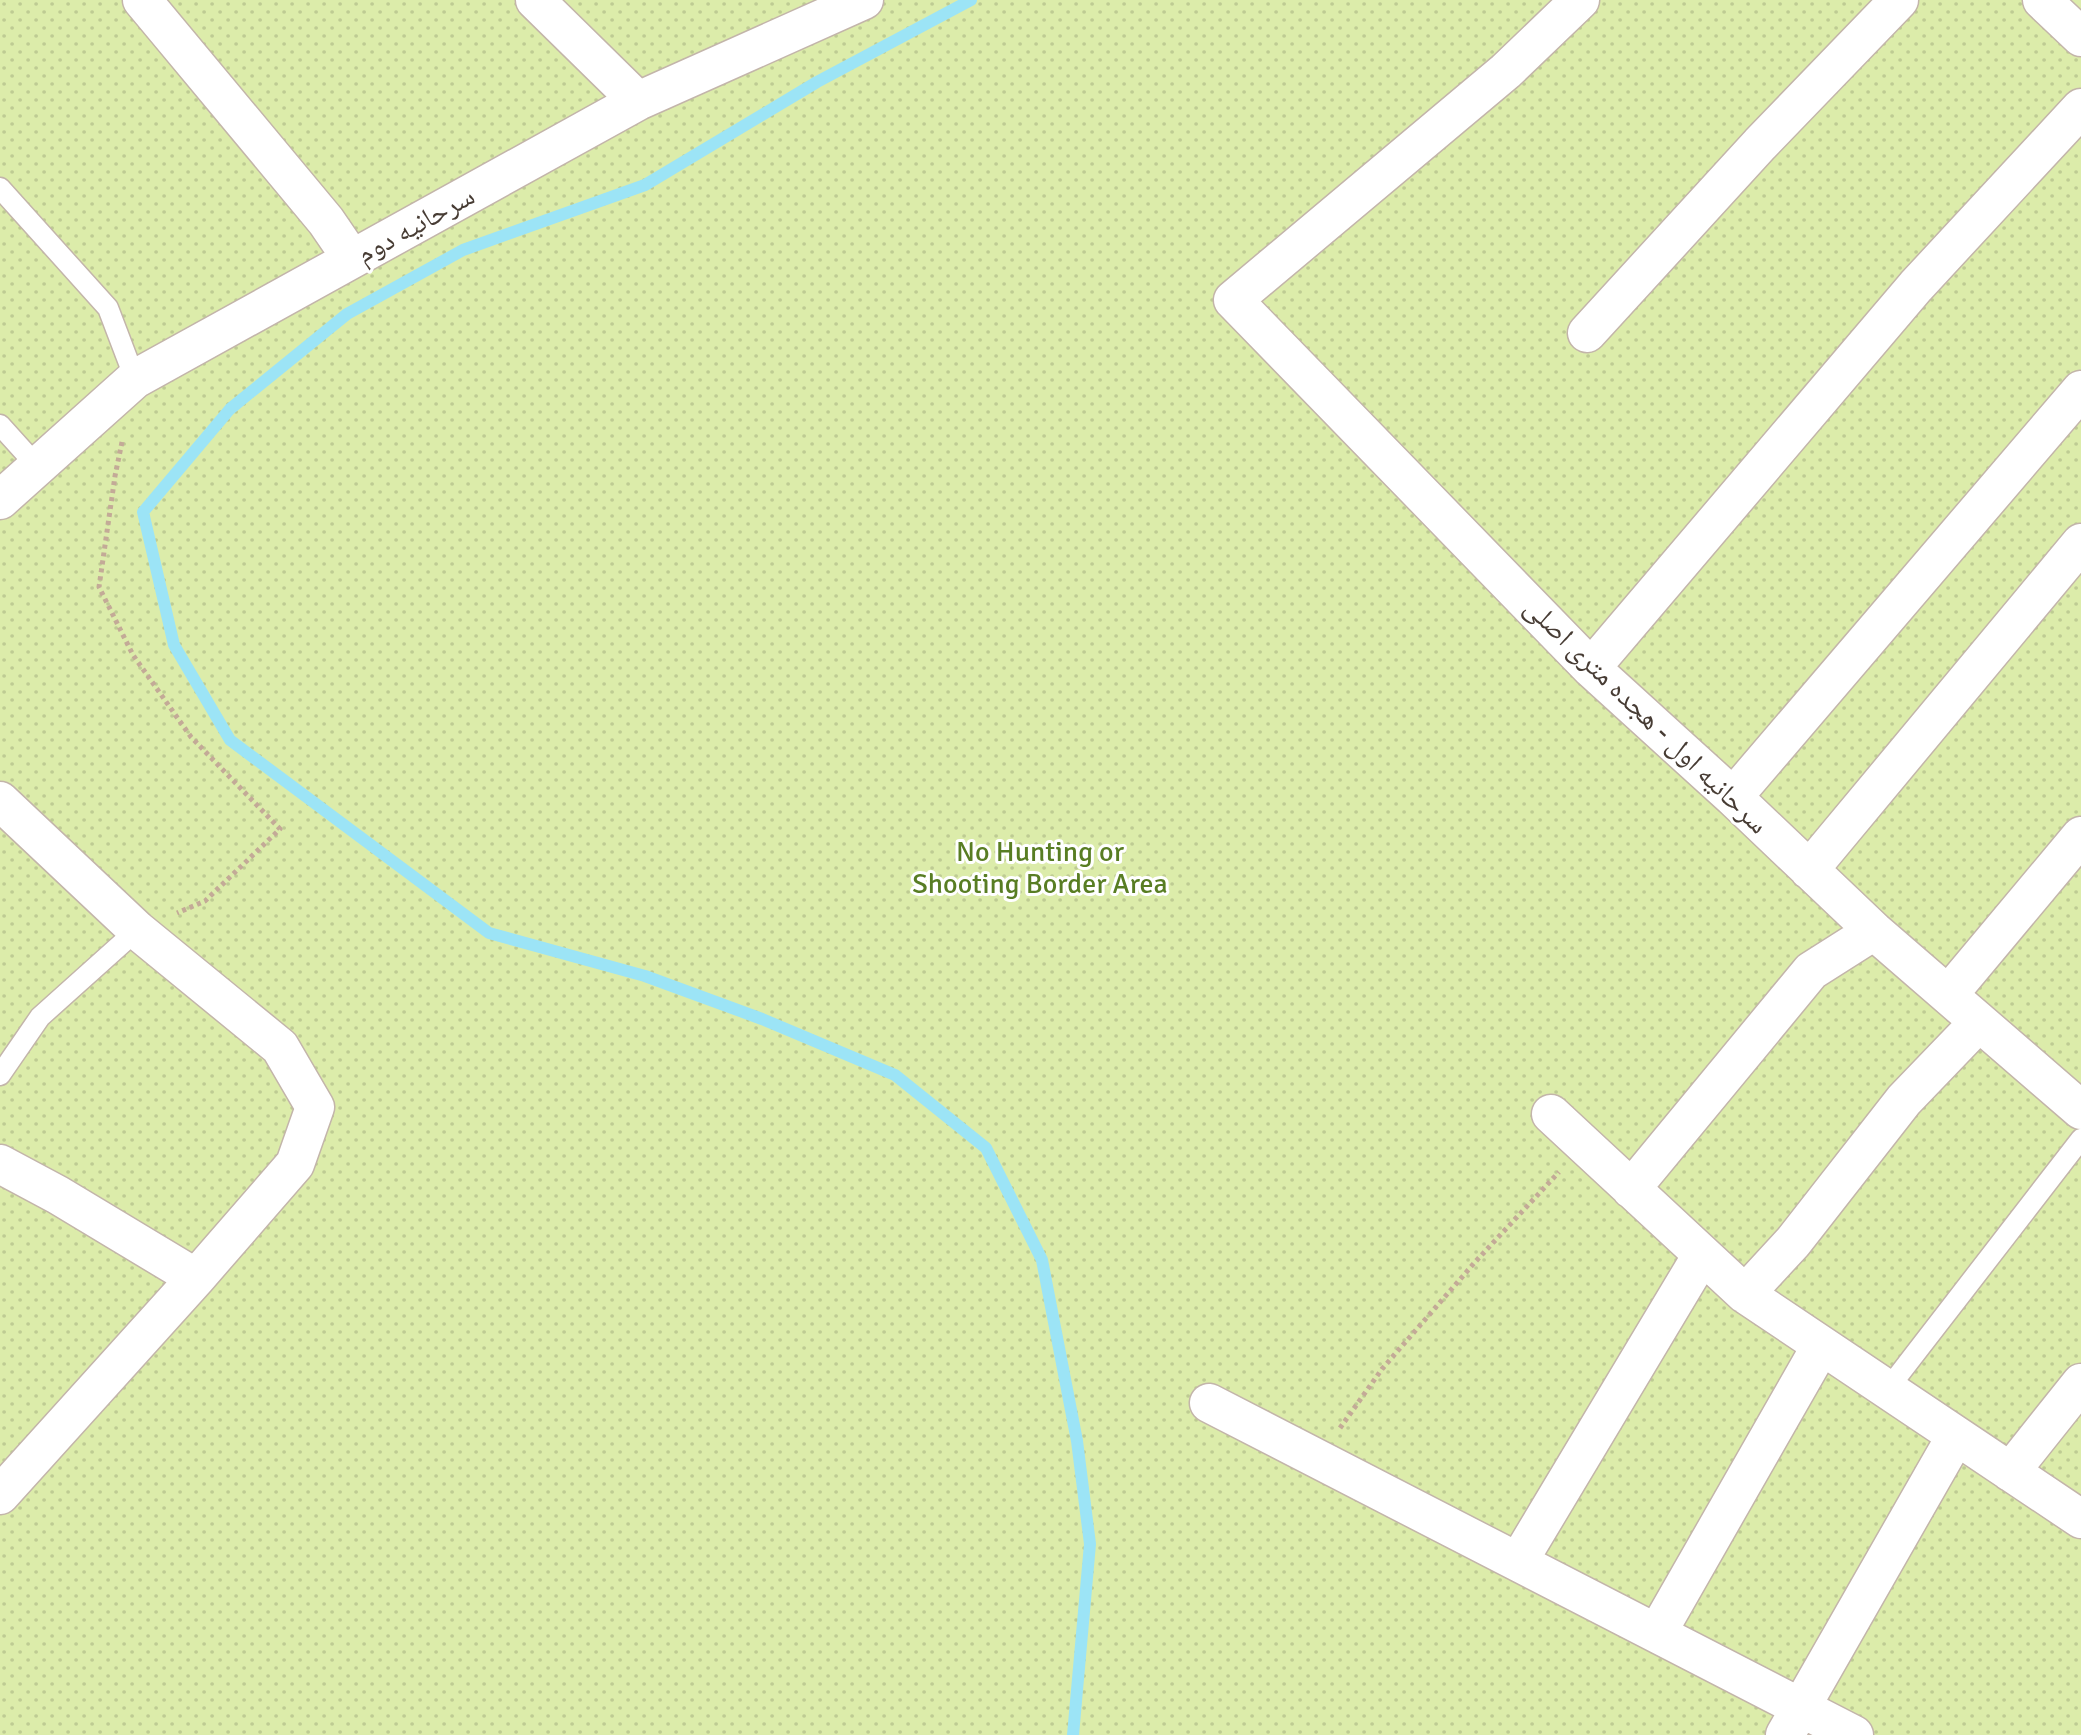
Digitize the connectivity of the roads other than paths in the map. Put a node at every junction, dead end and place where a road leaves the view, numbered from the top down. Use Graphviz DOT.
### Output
graph roads {
  1 [pos="142,0"];
  2 [pos="535,0"];
  3 [pos="864,0"];
  4 [pos="1580,0"];
  5 [pos="1899,0"];
  6 [pos="2042,0"];
  7 [pos="2081,37"];
  8 [pos="638,101"];
  9 [pos="2081,108"];
  10 [pos="0,188"];
  11 [pos="352,259"];
  12 [pos="1587,333"];
  13 [pos="135,379"];
  14 [pos="2081,390"];
  15 [pos="0,425"];
  16 [pos="37,466"];
  17 [pos="0,500"];
  18 [pos="2081,543"];
  19 [pos="1591,668"];
  20 [pos="1733,797"];
  21 [pos="0,801"];
  22 [pos="2081,836"];
  23 [pos="1809,870"];
  24 [pos="137,930"];
  25 [pos="1874,931"];
  26 [pos="1948,995"];
  27 [pos="1979,1022"];
  28 [pos="0,1075"];
  29 [pos="2080,1113"];
  30 [pos="1551,1114"];
  31 [pos="0,1164"];
  32 [pos="1631,1189"];
  33 [pos="1702,1255"];
  34 [pos="196,1278"];
  35 [pos="1745,1294"];
  36 [pos="1821,1346"];
  37 [pos="2081,1383"];
  38 [pos="1887,1390"];
  39 [pos="1209,1403"];
  40 [pos="1956,1436"];
  41 [pos="2010,1472"];
  42 [pos="0,1495"];
  43 [pos="2081,1519"];
  44 [pos="1518,1562"];
  45 [pos="1657,1633"];
  46 [pos="1794,1722"];
  47 [pos="1854,1735"];
  1 -- 11 [label="street"];
  2 -- 8 [label="street"];
  3 -- 8 [label="street, سرحانیه دوم"];
  4 -- 19 [label="street, سرحانیه اول - هجده متری اصلی"];
  5 -- 12 [label="street"];
  6 -- 7 [label="street"];
  8 -- 11 [label="street, سرحانیه دوم"];
  9 -- 19 [label="street"];
  10 -- 13 [label="lane"];
  11 -- 13 [label="street, سرحانیه دوم"];
  13 -- 16 [label="street, سرحانیه دوم"];
  14 -- 20 [label="street"];
  15 -- 16 [label="lane"];
  16 -- 17 [label="street, سرحانیه دوم"];
  18 -- 23 [label="street"];
  19 -- 20 [label="street, سرحانیه اول - هجده متری اصلی"];
  20 -- 23 [label="street, سرحانیه اول - هجده متری اصلی"];
  21 -- 24 [label="street"];
  22 -- 26 [label="street"];
  23 -- 25 [label="street, سرحانیه اول - هجده متری اصلی"];
  24 -- 28 [label="lane"];
  24 -- 34 [label="street"];
  25 -- 26 [label="street, سرحانیه اول - هجده متری اصلی"];
  25 -- 32 [label="street"];
  26 -- 27 [label="street, سرحانیه اول - هجده متری اصلی"];
  27 -- 29 [label="street, سرحانیه اول - هجده متری اصلی"];
  27 -- 35 [label="street"];
  29 -- 38 [label="lane"];
  30 -- 32 [label="street"];
  31 -- 34 [label="street"];
  32 -- 33 [label="street"];
  33 -- 35 [label="street"];
  33 -- 44 [label="street"];
  34 -- 42 [label="street"];
  35 -- 36 [label="street"];
  36 -- 38 [label="street"];
  36 -- 45 [label="street"];
  37 -- 41 [label="street"];
  38 -- 40 [label="street"];
  39 -- 44 [label="street"];
  40 -- 41 [label="street"];
  40 -- 46 [label="street"];
  41 -- 43 [label="street"];
  44 -- 45 [label="street"];
  45 -- 46 [label="street"];
  46 -- 47 [label="street"];
}
